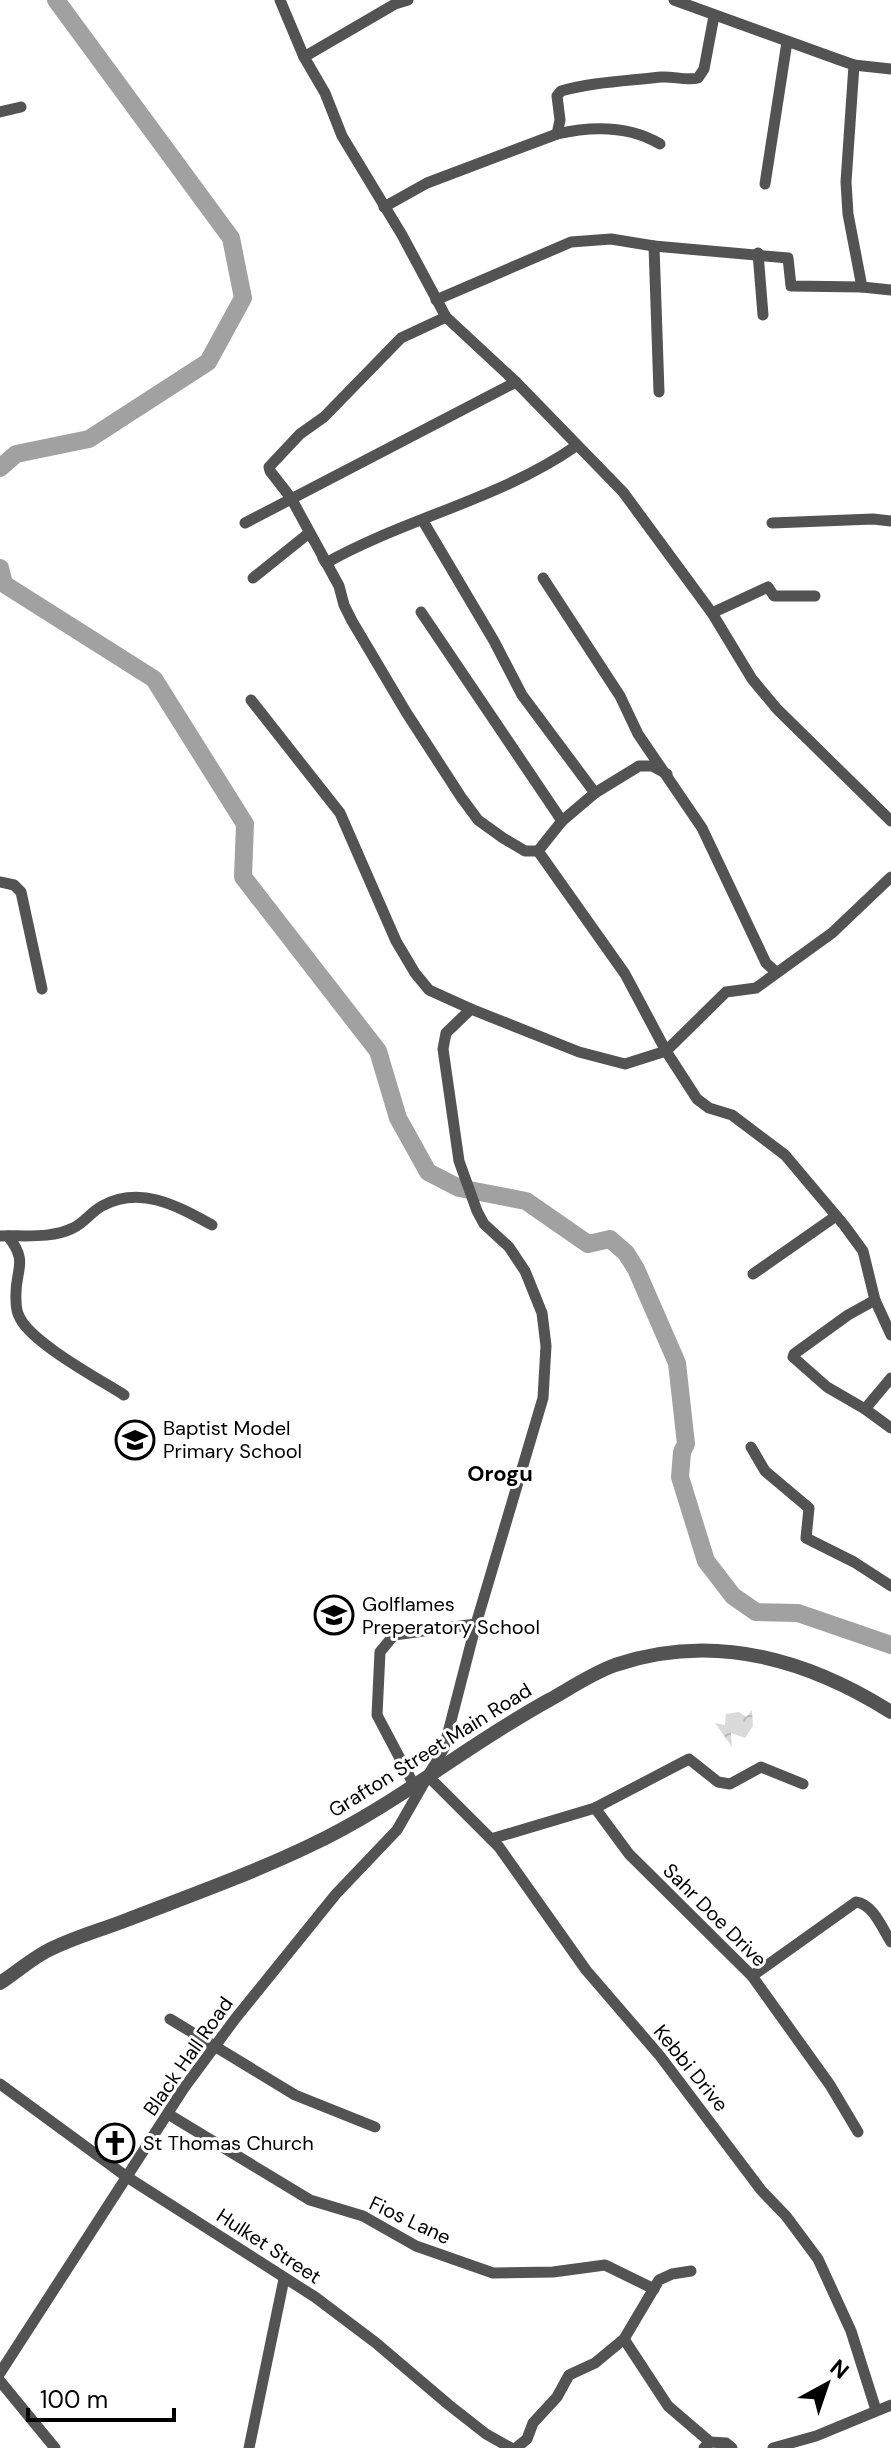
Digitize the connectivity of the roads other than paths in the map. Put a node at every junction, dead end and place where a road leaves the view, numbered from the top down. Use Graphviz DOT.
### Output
graph roads {
  1 [pos="280,0"];
  2 [pos="408,0"];
  3 [pos="674,0"];
  4 [pos="714,16"];
  5 [pos="787,42"];
  6 [pos="304,57"];
  7 [pos="854,65"];
  8 [pos="891,69"];
  9 [pos="21,107"];
  10 [pos="0,112"];
  11 [pos="557,134"];
  12 [pos="660,144"];
  13 [pos="765,184"];
  14 [pos="384,207"];
  15 [pos="654,246"];
  16 [pos="758,253"];
  17 [pos="862,287"];
  18 [pos="891,290"];
  19 [pos="436,300"];
  20 [pos="763,315"];
  21 [pos="446,317"];
  22 [pos="516,382"];
  23 [pos="659,392"];
  24 [pos="576,446"];
  25 [pos="291,498"];
  26 [pos="423,521"];
  27 [pos="891,521"];
  28 [pos="245,523"];
  29 [pos="772,523"];
  30 [pos="309,533"];
  31 [pos="326,563"];
  32 [pos="253,578"];
  33 [pos="543,578"];
  34 [pos="815,596"];
  35 [pos="421,612"];
  36 [pos="712,613"];
  37 [pos="251,700"];
  38 [pos="667,774"];
  39 [pos="595,793"];
  40 [pos="562,821"];
  41 [pos="891,821"];
  42 [pos="538,851"];
  43 [pos="891,877"];
  44 [pos="0,882"];
  45 [pos="776,972"];
  46 [pos="42,989"];
  47 [pos="471,1009"];
  48 [pos="666,1051"];
  49 [pos="836,1216"];
  50 [pos="212,1225"];
  51 [pos="4,1236"];
  52 [pos="753,1274"];
  53 [pos="875,1300"];
  54 [pos="891,1335"];
  55 [pos="891,1378"];
  56 [pos="124,1395"];
  57 [pos="865,1409"];
  58 [pos="891,1428"];
  59 [pos="751,1447"];
  60 [pos="891,1586"];
  61 [pos="476,1624"];
  62 [pos="891,1712"];
  63 [pos="429,1777"];
  64 [pos="803,1784"];
  65 [pos="414,1785"];
  66 [pos="595,1808"];
  67 [pos="491,1839"];
  68 [pos="891,1942"];
  69 [pos="752,1976"];
  70 [pos="0,1983"];
  71 [pos="170,2019"];
  72 [pos="214,2046"];
  73 [pos="0,2084"];
  74 [pos="168,2114"];
  75 [pos="375,2127"];
  76 [pos="858,2132"];
  77 [pos="127,2177"];
  78 [pos="691,2271"];
  79 [pos="284,2279"];
  80 [pos="654,2289"];
  81 [pos="624,2339"];
  82 [pos="0,2373"];
  83 [pos="0,2381"];
  84 [pos="891,2405"];
  85 [pos="876,2410"];
  86 [pos="707,2445"];
  87 [pos="55,2448"];
  88 [pos="249,2448"];
  89 [pos="514,2448"];
  90 [pos="732,2448"];
  91 [pos="773,2448"];
  1 -- 6 [label="street"];
  2 -- 6 [label="street"];
  3 -- 4 [label="street"];
  4 -- 5 [label="street"];
  4 -- 11 [label="street"];
  5 -- 7 [label="street"];
  5 -- 13 [label="street"];
  6 -- 14 [label="street"];
  7 -- 8 [label="street"];
  7 -- 17 [label="street"];
  9 -- 10 [label="street"];
  11 -- 12 [label="street"];
  11 -- 14 [label="street"];
  14 -- 19 [label="street"];
  15 -- 16 [label="street"];
  15 -- 19 [label="street"];
  15 -- 23 [label="street"];
  16 -- 17 [label="street"];
  16 -- 20 [label="street"];
  17 -- 18 [label="street"];
  19 -- 21 [label="street"];
  21 -- 22 [label="street"];
  21 -- 25 [label="street"];
  22 -- 24 [label="street"];
  22 -- 25 [label="street"];
  24 -- 26 [label="street"];
  24 -- 36 [label="street"];
  25 -- 28 [label="street"];
  25 -- 30 [label="street"];
  26 -- 31 [label="street"];
  26 -- 39 [label="street"];
  27 -- 29 [label="street"];
  30 -- 31 [label="street"];
  30 -- 32 [label="street"];
  31 -- 42 [label="street"];
  33 -- 38 [label="street"];
  34 -- 36 [label="street"];
  35 -- 40 [label="street"];
  36 -- 41 [label="street"];
  37 -- 47 [label="street"];
  38 -- 39 [label="street"];
  38 -- 45 [label="street"];
  39 -- 40 [label="street"];
  40 -- 42 [label="street"];
  42 -- 48 [label="street"];
  43 -- 45 [label="street"];
  44 -- 46 [label="street"];
  45 -- 48 [label="street"];
  47 -- 48 [label="street"];
  47 -- 61 [label="street, Black Hall Road"];
  48 -- 49 [label="street"];
  49 -- 52 [label="street"];
  49 -- 53 [label="street"];
  50 -- 51 [label="street"];
  51 -- 56 [label="street"];
  53 -- 54 [label="street"];
  53 -- 57 [label="street"];
  55 -- 57 [label="street"];
  57 -- 58 [label="street"];
  59 -- 60 [label="street"];
  61 -- 63 [label="street, Black Hall Road"];
  61 -- 65 [label="street"];
  62 -- 63 [label="street, Grafton Street Main Road"];
  63 -- 65 [label="street, Grafton Street Main Road"];
  63 -- 67 [label="street, Kebbi Drive"];
  63 -- 72 [label="street, Black Hall Road"];
  64 -- 66 [label="street"];
  65 -- 70 [label="street, Grafton Street Main Road"];
  66 -- 67 [label="street"];
  66 -- 69 [label="street, Sahr Doe Drive"];
  67 -- 85 [label="street, Kebbi Drive"];
  68 -- 69 [label="street"];
  69 -- 76 [label="street, Sahr Doe Drive"];
  71 -- 72 [label="street"];
  72 -- 74 [label="street, Black Hall Road"];
  72 -- 75 [label="street"];
  73 -- 77 [label="street, Hulket Street"];
  74 -- 77 [label="street, Black Hall Road"];
  74 -- 80 [label="street, Fios Lane"];
  77 -- 79 [label="street, Hulket Street"];
  77 -- 82 [label="street, Black Hall Road"];
  78 -- 80 [label="street"];
  79 -- 88 [label="street"];
  79 -- 89 [label="street, Hulket Street"];
  80 -- 81 [label="street"];
  81 -- 86 [label="street"];
  81 -- 89 [label="street"];
  83 -- 87 [label="street"];
  84 -- 85 [label="street"];
  85 -- 91 [label="street"];
  86 -- 90 [label="street"];
}
